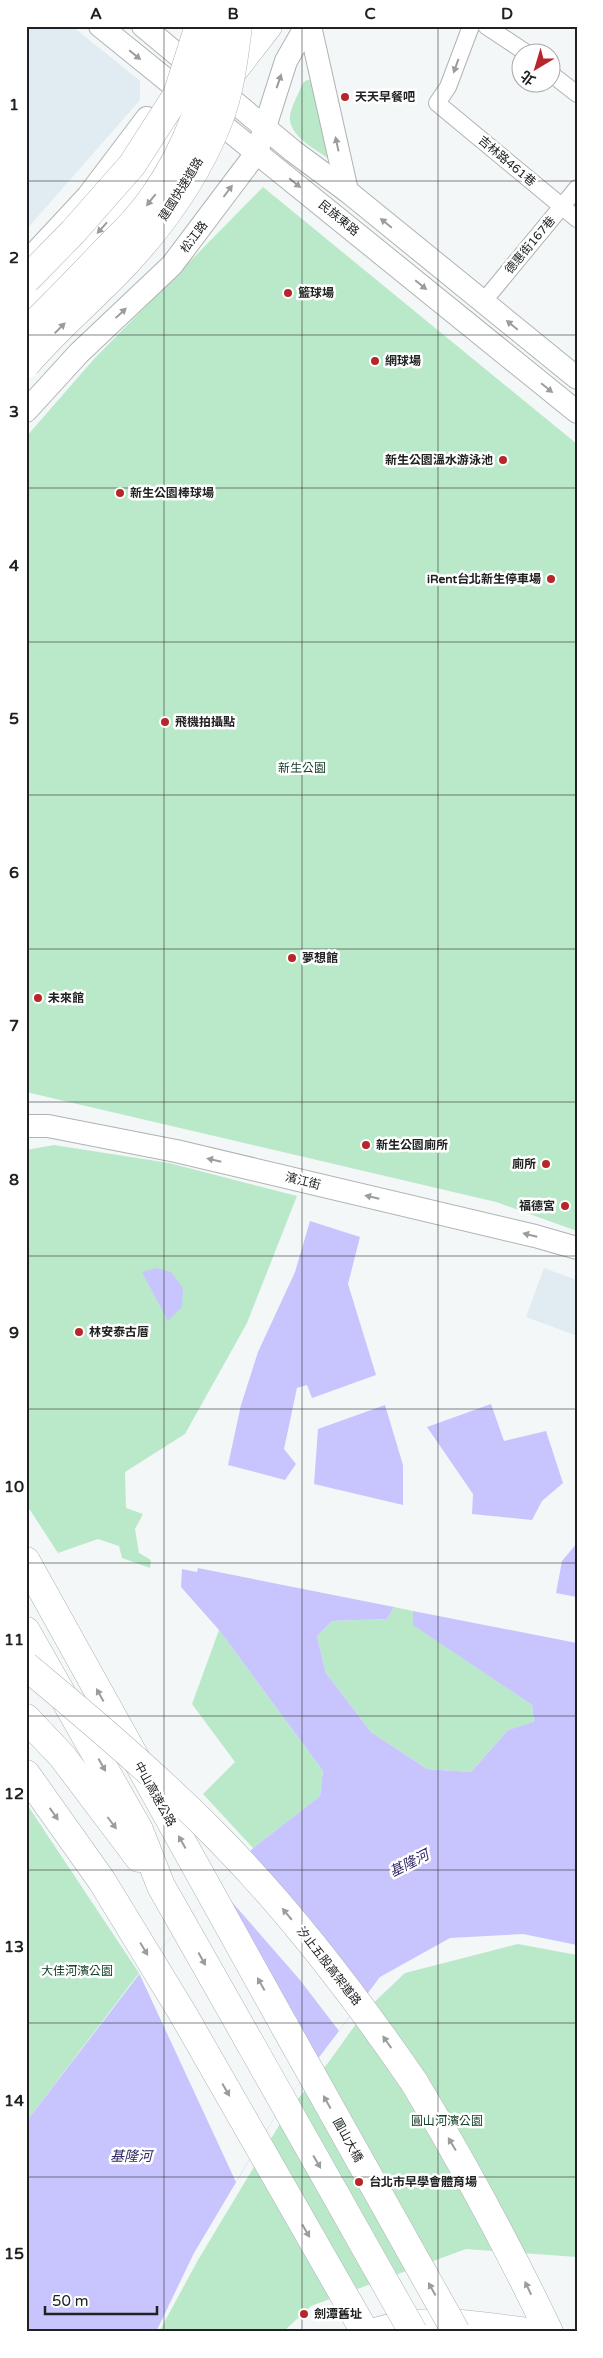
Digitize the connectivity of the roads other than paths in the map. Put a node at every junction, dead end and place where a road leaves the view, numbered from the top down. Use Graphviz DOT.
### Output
graph roads {
  1 [pos="100,26"];
  2 [pos="143,26"];
  3 [pos="184,26"];
  4 [pos="199,26"];
  5 [pos="217,26"];
  6 [pos="221,26"];
  7 [pos="238,26"];
  8 [pos="268,26"];
  9 [pos="306,26"];
  10 [pos="310,26"];
  11 [pos="471,26"];
  12 [pos="486,26"];
  13 [pos="510,42"];
  14 [pos="183,59"];
  15 [pos="560,81"];
  16 [pos="170,84"];
  17 [pos="219,89"];
  18 [pos="577,94"];
  19 [pos="199,109"];
  20 [pos="265,128"];
  21 [pos="257,152"];
  22 [pos="577,188"];
  23 [pos="347,191"];
  24 [pos="561,207"];
  25 [pos="577,220"];
  26 [pos="26,261"];
  27 [pos="26,280"];
  28 [pos="483,302"];
  29 [pos="26,308"];
  30 [pos="26,332"];
  31 [pos="26,364"];
  32 [pos="577,378"];
  33 [pos="26,411"];
  34 [pos="577,412"];
  35 [pos="26,1120"];
  36 [pos="37,1126"];
  37 [pos="577,1248"];
  38 [pos="26,1561"];
  39 [pos="26,1631"];
  40 [pos="26,1666"];
  41 [pos="26,1718"];
  42 [pos="26,1774"];
  43 [pos="161,1886"];
  44 [pos="285,2027"];
  45 [pos="365,2332"];
  46 [pos="375,2332"];
  47 [pos="413,2332"];
  48 [pos="456,2332"];
  49 [pos="527,2332"];
  50 [pos="549,2332"];
  1 -- 16 [label="street, 民族東路, one-way"];
  2 -- 14 [label="street, 民族東路"];
  3 -- 14 [label="street"];
  4 -- 27 [label="highway, bridge"];
  5 -- 30 [label="highway, 建國快速道路, one-way, bridge"];
  6 -- 14 [label="street"];
  31 -- 7 [label="highway, 建國快速道路, one-way, bridge"];
  8 -- 17 [label="highway"];
  20 -- 9 [label="street, 松江路, one-way"];
  23 -- 10 [label="street, one-way"];
  11 -- 24 [label="street, 吉林路461巷, one-way"];
  12 -- 13 [label="street"];
  14 -- 16 [label="street"];
  14 -- 17 [label="street, 民族東路"];
  15 -- 18 [label="street"];
  16 -- 19 [label="street, 民族東路"];
  16 -- 26 [label="street"];
  17 -- 19 [label="highway"];
  17 -- 20 [label="street, 民族東路"];
  19 -- 21 [label="street, 民族東路"];
  19 -- 29 [label="highway, one-way"];
  20 -- 21 [label="street, 松江路"];
  20 -- 23 [label="street, 民族東路"];
  33 -- 21 [label="street, 松江路, one-way"];
  21 -- 34 [label="street, 民族東路, one-way"];
  22 -- 24 [label="street, 德惠街167巷"];
  28 -- 23 [label="street, 民族東路, one-way"];
  24 -- 25 [label="street, 吉林路461巷"];
  24 -- 28 [label="street, 德惠街167巷"];
  32 -- 28 [label="street, 民族東路, one-way"];
  35 -- 36 [label="street"];
  37 -- 36 [label="street, 濱江街, one-way"];
  44 -- 38 [label="highway, 中山高速公路, one-way, bridge"];
  39 -- 43 [label="highway, one-way, bridge"];
  50 -- 40 [label="highway, 汐止五股高架道路, one-way, bridge"];
  41 -- 43 [label="highway, one-way"];
  42 -- 45 [label="highway, one-way"];
  43 -- 47 [label="highway, one-way, bridge"];
  48 -- 44 [label="highway, 圓山大橋, one-way, bridge"];
  46 -- 49 [label="highway"];
}
